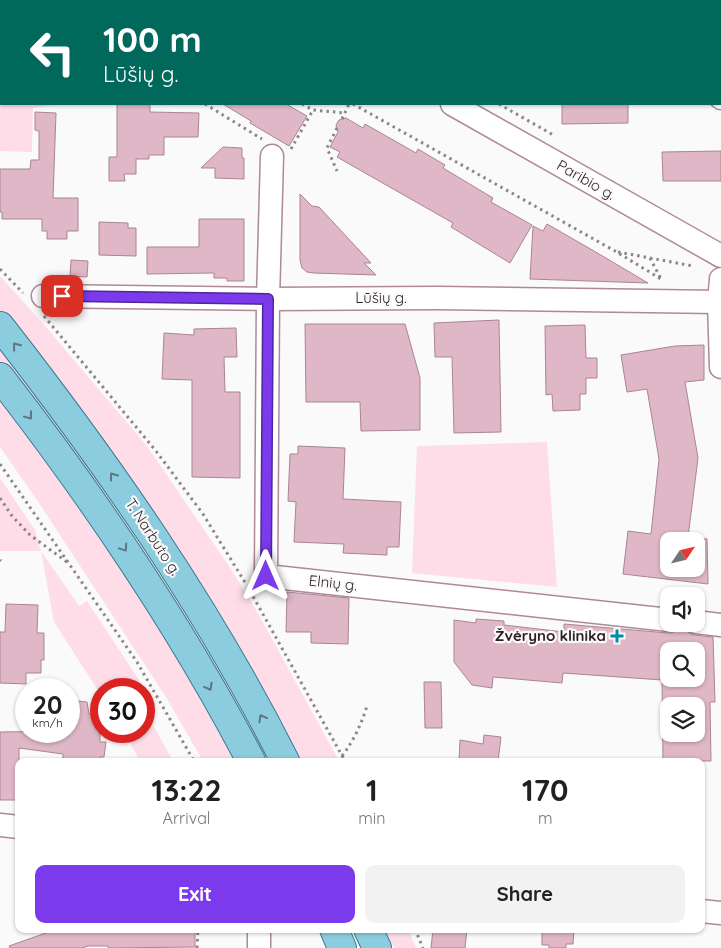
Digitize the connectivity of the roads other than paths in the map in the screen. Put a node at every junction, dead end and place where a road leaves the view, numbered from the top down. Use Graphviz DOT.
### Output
graph roads {
  1 [pos="454,105"];
  2 [pos="272,156"];
  3 [pos="721,256"];
  4 [pos="721,279"];
  5 [pos="268,299"];
  6 [pos="36,301"];
  7 [pos="719,302"];
  8 [pos="0,326"];
  9 [pos="721,367"];
  10 [pos="0,377"];
  11 [pos="660,619"];
  12 [pos="705,623"];
  13 [pos="721,625"];
  14 [pos="249,758"];
  15 [pos="283,758"];
  16 [pos="0,825"];
  17 [pos="15,827"];
  18 [pos="705,911"];
  19 [pos="721,913"];
  20 [pos="259,933"];
  21 [pos="336,933"];
  22 [pos="370,933"];
  23 [pos="259,948"];
  24 [pos="342,948"];
  25 [pos="377,948"];
  1 -- 3 [label="street, Paribio g."];
  2 -- 5 [label="street, Elnių g."];
  4 -- 7 [label="street"];
  5 -- 6 [label="street, Lūšių g."];
  5 -- 7 [label="street, Lūšių g."];
  5 -- 11 [label="street, Elnių g."];
  7 -- 9 [label="street"];
  15 -- 8 [label="main road, T. Narbuto g., one-way"];
  10 -- 14 [label="main road, T. Narbuto g., one-way"];
  12 -- 13 [label="street"];
  16 -- 17 [label="street"];
  18 -- 19 [label="street"];
  20 -- 23 [label="street"];
  21 -- 24 [label="main road"];
  22 -- 25 [label="main road"];
}
